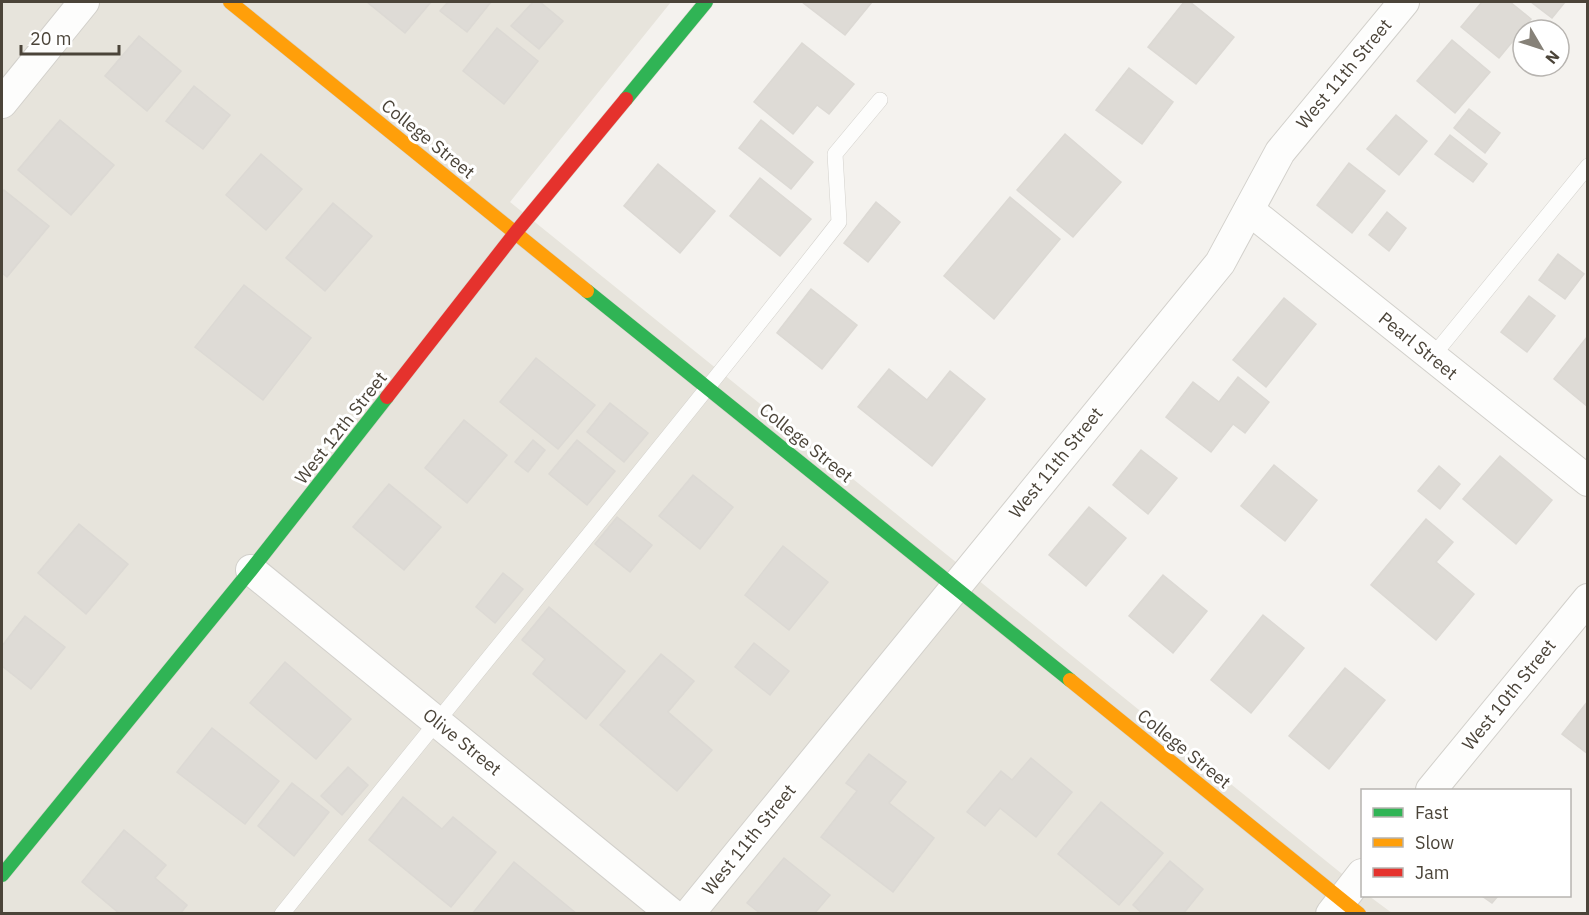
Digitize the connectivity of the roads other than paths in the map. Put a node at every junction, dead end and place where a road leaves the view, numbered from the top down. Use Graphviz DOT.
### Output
graph roads {
  1 [pos="84,2"];
  2 [pos="230,2"];
  3 [pos="706,2"];
  4 [pos="1404,2"];
  5 [pos="880,100"];
  6 [pos="2,103"];
  7 [pos="1587,166"];
  8 [pos="1249,210"];
  9 [pos="516,232"];
  10 [pos="1432,357"];
  11 [pos="709,388"];
  12 [pos="1587,481"];
  13 [pos="252,570"];
  14 [pos="955,586"];
  15 [pos="1587,599"];
  16 [pos="436,721"];
  17 [pos="1432,789"];
  18 [pos="2,875"];
  19 [pos="1361,876"];
  20 [pos="1344,909"];
  21 [pos="282,914"];
  22 [pos="672,914"];
  23 [pos="689,914"];
  1 -- 6 [label="street"];
  2 -- 9 [label="street, College Street"];
  3 -- 9 [label="street, West 12th Street"];
  4 -- 8 [label="street, West 11th Street"];
  5 -- 11 [label="lane"];
  7 -- 10 [label="lane"];
  8 -- 10 [label="street, Pearl Street"];
  8 -- 14 [label="street, West 11th Street"];
  9 -- 11 [label="street, College Street"];
  9 -- 13 [label="street, West 12th Street"];
  10 -- 12 [label="street, Pearl Street"];
  11 -- 14 [label="street, College Street"];
  11 -- 16 [label="lane"];
  13 -- 16 [label="street, Olive Street"];
  13 -- 18 [label="street, West 12th Street"];
  14 -- 20 [label="street, College Street"];
  14 -- 23 [label="street, West 11th Street"];
  15 -- 17 [label="street, West 10th Street"];
  16 -- 21 [label="lane"];
  16 -- 22 [label="street, Olive Street"];
  19 -- 20 [label="street"];
}
